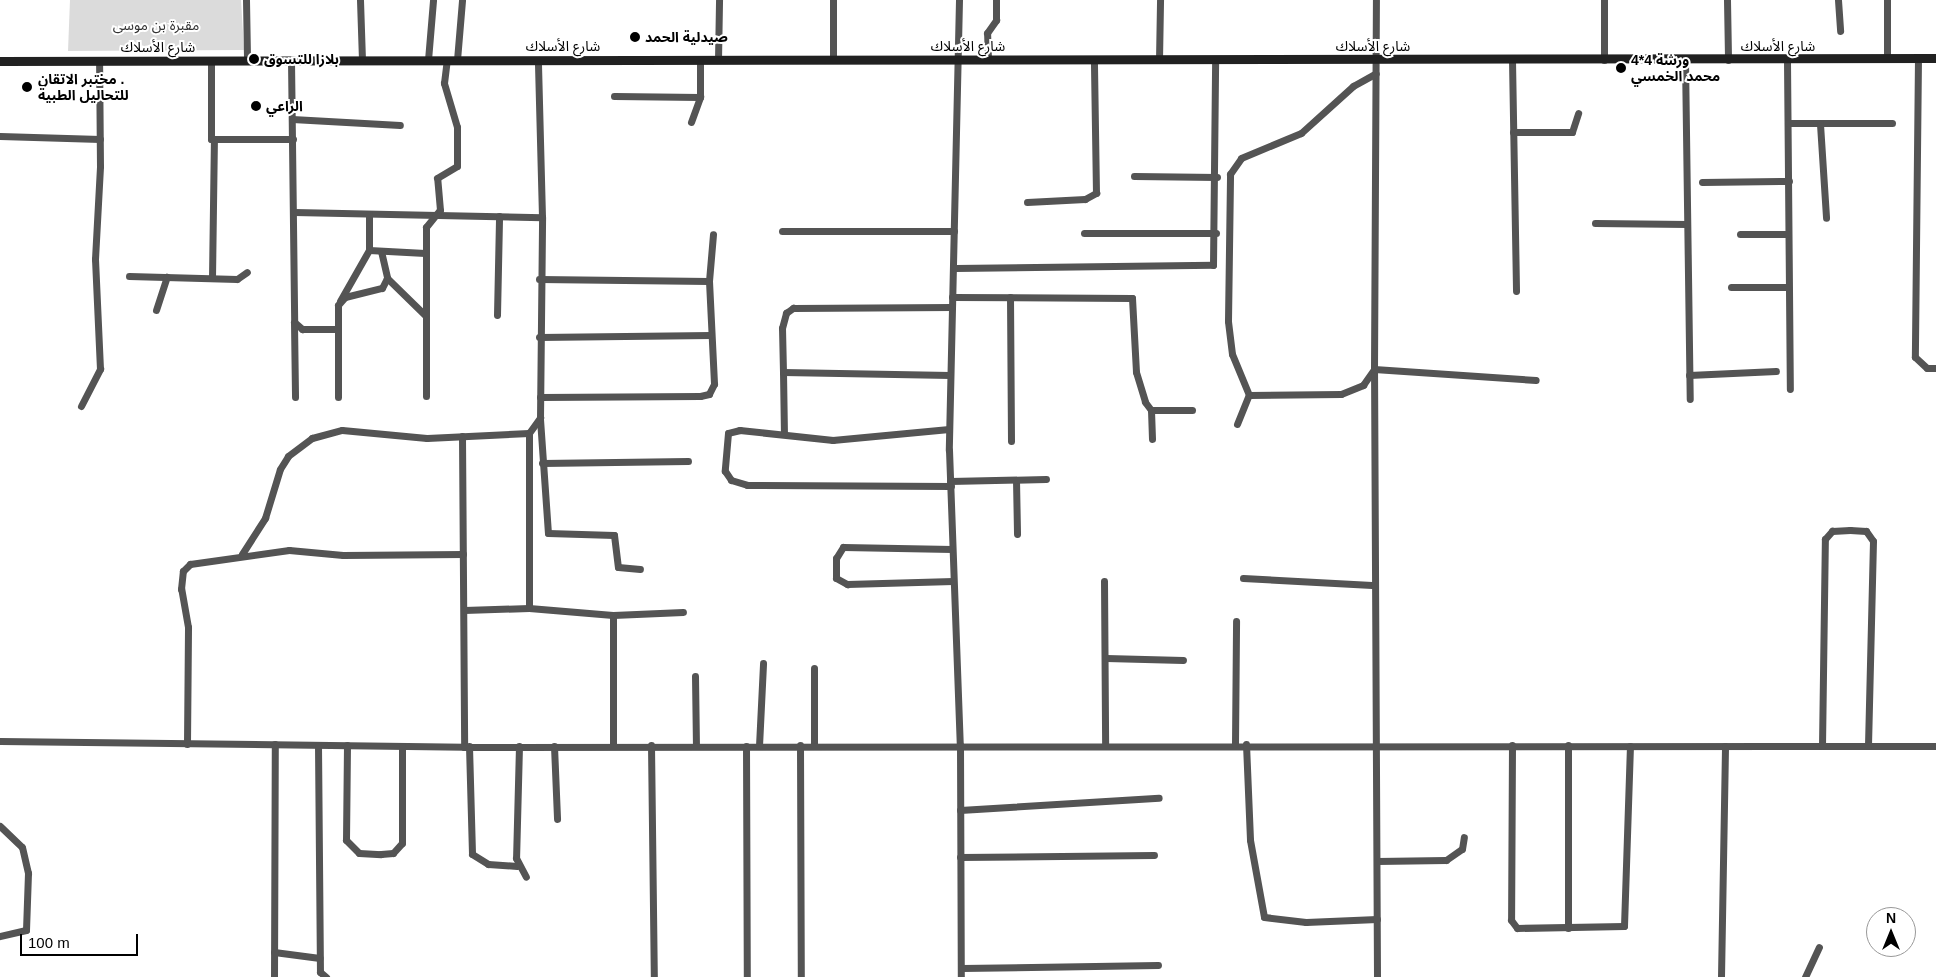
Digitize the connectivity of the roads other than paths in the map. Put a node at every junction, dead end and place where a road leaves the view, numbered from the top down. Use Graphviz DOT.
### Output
graph roads {
  1 [pos="246,0"];
  2 [pos="360,0"];
  3 [pos="433,0"];
  4 [pos="462,0"];
  5 [pos="719,0"];
  6 [pos="834,0"];
  7 [pos="959,0"];
  8 [pos="996,0"];
  9 [pos="1160,0"];
  10 [pos="1376,0"];
  11 [pos="1604,0"];
  12 [pos="1727,0"];
  13 [pos="1838,0"];
  14 [pos="1887,0"];
  15 [pos="1840,31"];
  16 [pos="1887,58"];
  17 [pos="1918,58"];
  18 [pos="1936,58"];
  19 [pos="960,59"];
  20 [pos="988,59"];
  21 [pos="247,60"];
  22 [pos="291,60"];
  23 [pos="362,60"];
  24 [pos="428,60"];
  25 [pos="447,60"];
  26 [pos="457,60"];
  27 [pos="538,60"];
  28 [pos="700,60"];
  29 [pos="718,60"];
  30 [pos="833,60"];
  31 [pos="1094,60"];
  32 [pos="1159,60"];
  33 [pos="1215,60"];
  34 [pos="1377,60"];
  35 [pos="1512,60"];
  36 [pos="1604,60"];
  37 [pos="1685,60"];
  38 [pos="1728,60"];
  39 [pos="0,61"];
  40 [pos="99,61"];
  41 [pos="211,61"];
  42 [pos="1787,61"];
  43 [pos="1376,73"];
  44 [pos="614,96"];
  45 [pos="700,97"];
  46 [pos="1578,113"];
  47 [pos="292,119"];
  48 [pos="691,122"];
  49 [pos="1892,123"];
  50 [pos="1788,124"];
  51 [pos="1820,124"];
  52 [pos="400,125"];
  53 [pos="1514,132"];
  54 [pos="0,136"];
  55 [pos="100,139"];
  56 [pos="293,139"];
  57 [pos="214,140"];
  58 [pos="1134,176"];
  59 [pos="1217,176"];
  60 [pos="1789,181"];
  61 [pos="1702,182"];
  62 [pos="1027,202"];
  63 [pos="294,212"];
  64 [pos="369,214"];
  65 [pos="432,216"];
  66 [pos="499,216"];
  67 [pos="542,217"];
  68 [pos="1826,218"];
  69 [pos="1595,223"];
  70 [pos="1687,224"];
  71 [pos="782,231"];
  72 [pos="954,231"];
  73 [pos="1084,233"];
  74 [pos="1216,233"];
  75 [pos="713,234"];
  76 [pos="1740,234"];
  77 [pos="1788,234"];
  78 [pos="369,250"];
  79 [pos="381,251"];
  80 [pos="425,254"];
  81 [pos="955,268"];
  82 [pos="247,272"];
  83 [pos="129,276"];
  84 [pos="167,277"];
  85 [pos="212,278"];
  86 [pos="387,278"];
  87 [pos="539,279"];
  88 [pos="708,281"];
  89 [pos="1732,287"];
  90 [pos="1786,287"];
  91 [pos="1516,291"];
  92 [pos="1010,297"];
  93 [pos="952,298"];
  94 [pos="340,301"];
  95 [pos="952,307"];
  96 [pos="156,310"];
  97 [pos="426,316"];
  98 [pos="497,316"];
  99 [pos="294,322"];
  100 [pos="337,329"];
  101 [pos="711,336"];
  102 [pos="539,337"];
  103 [pos="1936,368"];
  104 [pos="1374,369"];
  105 [pos="1776,371"];
  106 [pos="783,372"];
  107 [pos="950,375"];
  108 [pos="1689,375"];
  109 [pos="1536,380"];
  110 [pos="1790,389"];
  111 [pos="1249,395"];
  112 [pos="426,396"];
  113 [pos="338,397"];
  114 [pos="540,397"];
  115 [pos="295,398"];
  116 [pos="1690,399"];
  117 [pos="81,406"];
  118 [pos="1151,410"];
  119 [pos="1192,410"];
  120 [pos="540,418"];
  121 [pos="1237,424"];
  122 [pos="949,429"];
  123 [pos="529,433"];
  124 [pos="784,433"];
  125 [pos="462,436"];
  126 [pos="1152,439"];
  127 [pos="1011,441"];
  128 [pos="688,462"];
  129 [pos="542,463"];
  130 [pos="1046,479"];
  131 [pos="1016,480"];
  132 [pos="950,484"];
  133 [pos="1016,534"];
  134 [pos="952,549"];
  135 [pos="242,554"];
  136 [pos="463,554"];
  137 [pos="640,569"];
  138 [pos="1242,578"];
  139 [pos="953,581"];
  140 [pos="1104,581"];
  141 [pos="1372,585"];
  142 [pos="529,608"];
  143 [pos="464,610"];
  144 [pos="684,612"];
  145 [pos="613,615"];
  146 [pos="1236,620"];
  147 [pos="1106,658"];
  148 [pos="1183,660"];
  149 [pos="763,663"];
  150 [pos="814,668"];
  151 [pos="695,676"];
  152 [pos="0,741"];
  153 [pos="187,744"];
  154 [pos="275,744"];
  155 [pos="1105,744"];
  156 [pos="1235,744"];
  157 [pos="1246,744"];
  158 [pos="1375,744"];
  159 [pos="318,745"];
  160 [pos="347,745"];
  161 [pos="613,745"];
  162 [pos="651,745"];
  163 [pos="814,745"];
  164 [pos="960,745"];
  165 [pos="1512,745"];
  166 [pos="1568,745"];
  167 [pos="402,746"];
  168 [pos="466,746"];
  169 [pos="519,746"];
  170 [pos="554,746"];
  171 [pos="696,746"];
  172 [pos="746,746"];
  173 [pos="759,746"];
  174 [pos="800,746"];
  175 [pos="1630,746"];
  176 [pos="1725,746"];
  177 [pos="1822,746"];
  178 [pos="1868,746"];
  179 [pos="1936,746"];
  180 [pos="1159,798"];
  181 [pos="960,810"];
  182 [pos="557,820"];
  183 [pos="0,826"];
  184 [pos="1464,837"];
  185 [pos="1154,855"];
  186 [pos="960,857"];
  187 [pos="1377,861"];
  188 [pos="517,866"];
  189 [pos="526,877"];
  190 [pos="1377,920"];
  191 [pos="1568,928"];
  192 [pos="0,936"];
  193 [pos="1819,947"];
  194 [pos="274,952"];
  195 [pos="320,958"];
  196 [pos="1158,965"];
  197 [pos="962,968"];
  198 [pos="274,977"];
  199 [pos="326,977"];
  200 [pos="654,977"];
  201 [pos="747,977"];
  202 [pos="801,977"];
  203 [pos="961,977"];
  204 [pos="1377,977"];
  205 [pos="1721,977"];
  206 [pos="1805,977"];
  1 -- 21 [label="street"];
  2 -- 23 [label="street"];
  3 -- 24 [label="street"];
  4 -- 26 [label="street"];
  5 -- 29 [label="street"];
  6 -- 30 [label="street"];
  7 -- 19 [label="street"];
  8 -- 20 [label="street"];
  9 -- 32 [label="street"];
  10 -- 34 [label="street"];
  11 -- 36 [label="street"];
  12 -- 38 [label="street"];
  13 -- 15 [label="street"];
  14 -- 16 [label="street"];
  16 -- 17 [label="street, شارع الأسلاك"];
  16 -- 42 [label="street, شارع الأسلاك"];
  17 -- 18 [label="street, شارع الأسلاك"];
  17 -- 103 [label="street"];
  19 -- 20 [label="street, شارع الأسلاك"];
  19 -- 30 [label="street, شارع الأسلاك"];
  19 -- 72 [label="street"];
  20 -- 31 [label="street, شارع الأسلاك"];
  21 -- 22 [label="street, شارع الأسلاك"];
  21 -- 41 [label="street, شارع الأسلاك"];
  22 -- 23 [label="street, شارع الأسلاك"];
  22 -- 47 [label="street"];
  23 -- 24 [label="street, شارع الأسلاك"];
  24 -- 25 [label="street, شارع الأسلاك"];
  25 -- 26 [label="street, شارع الأسلاك"];
  25 -- 65 [label="street"];
  26 -- 27 [label="street, شارع الأسلاك"];
  27 -- 28 [label="street, شارع الأسلاك"];
  27 -- 67 [label="street"];
  28 -- 29 [label="street, شارع الأسلاك"];
  28 -- 45 [label="street"];
  29 -- 30 [label="street, شارع الأسلاك"];
  31 -- 32 [label="street, شارع الأسلاك"];
  31 -- 62 [label="street"];
  32 -- 33 [label="street, شارع الأسلاك"];
  33 -- 34 [label="street, شارع الأسلاك"];
  33 -- 59 [label="street"];
  34 -- 35 [label="street, شارع الأسلاك"];
  34 -- 43 [label="street"];
  35 -- 36 [label="street, شارع الأسلاك"];
  35 -- 53 [label="street"];
  36 -- 37 [label="street, شارع الأسلاك"];
  37 -- 38 [label="street, شارع الأسلاك"];
  37 -- 70 [label="street"];
  38 -- 42 [label="street, شارع الأسلاك"];
  39 -- 40 [label="street, شارع الأسلاك"];
  40 -- 41 [label="street, شارع الأسلاك"];
  40 -- 55 [label="street"];
  41 -- 57 [label="street"];
  42 -- 50 [label="street"];
  43 -- 104 [label="street"];
  43 -- 111 [label="street"];
  44 -- 45 [label="street"];
  45 -- 48 [label="street"];
  46 -- 53 [label="street"];
  47 -- 52 [label="street"];
  47 -- 56 [label="street"];
  49 -- 51 [label="street"];
  50 -- 51 [label="street"];
  50 -- 60 [label="street"];
  51 -- 68 [label="street"];
  53 -- 91 [label="street"];
  54 -- 55 [label="street"];
  55 -- 117 [label="street"];
  56 -- 57 [label="street"];
  56 -- 63 [label="street"];
  57 -- 85 [label="street"];
  58 -- 59 [label="street"];
  59 -- 74 [label="street"];
  60 -- 61 [label="street"];
  60 -- 77 [label="street"];
  63 -- 64 [label="street"];
  63 -- 99 [label="street"];
  64 -- 65 [label="street"];
  64 -- 78 [label="street"];
  65 -- 66 [label="street"];
  65 -- 80 [label="street"];
  66 -- 67 [label="street"];
  66 -- 98 [label="street"];
  67 -- 87 [label="street"];
  69 -- 70 [label="street"];
  70 -- 108 [label="street"];
  71 -- 72 [label="street"];
  72 -- 81 [label="street"];
  73 -- 74 [label="street"];
  74 -- 81 [label="street"];
  75 -- 88 [label="street"];
  76 -- 77 [label="street"];
  77 -- 90 [label="street"];
  78 -- 79 [label="street"];
  78 -- 94 [label="street"];
  79 -- 80 [label="street"];
  79 -- 86 [label="street"];
  80 -- 97 [label="street"];
  81 -- 93 [label="street"];
  82 -- 85 [label="street"];
  83 -- 84 [label="street"];
  84 -- 85 [label="street"];
  84 -- 96 [label="street"];
  86 -- 94 [label="street"];
  86 -- 97 [label="street"];
  87 -- 88 [label="street"];
  87 -- 102 [label="street"];
  88 -- 101 [label="street"];
  89 -- 90 [label="street"];
  90 -- 110 [label="street"];
  92 -- 93 [label="street"];
  92 -- 118 [label="street"];
  92 -- 127 [label="street"];
  93 -- 95 [label="street"];
  94 -- 100 [label="street"];
  95 -- 106 [label="street"];
  95 -- 107 [label="street"];
  97 -- 112 [label="street"];
  99 -- 100 [label="street"];
  99 -- 115 [label="street"];
  100 -- 113 [label="street"];
  101 -- 102 [label="street"];
  101 -- 114 [label="street"];
  102 -- 114 [label="street"];
  104 -- 109 [label="street"];
  104 -- 111 [label="street"];
  104 -- 141 [label="street"];
  105 -- 108 [label="street"];
  106 -- 107 [label="street"];
  106 -- 124 [label="street"];
  107 -- 122 [label="street"];
  108 -- 116 [label="street"];
  111 -- 121 [label="street"];
  114 -- 120 [label="street"];
  118 -- 119 [label="street"];
  118 -- 126 [label="street"];
  120 -- 123 [label="street"];
  120 -- 129 [label="street"];
  122 -- 124 [label="street"];
  122 -- 132 [label="street"];
  123 -- 125 [label="street"];
  123 -- 142 [label="street"];
  124 -- 132 [label="street"];
  125 -- 135 [label="street"];
  125 -- 136 [label="street"];
  128 -- 129 [label="street"];
  129 -- 137 [label="street"];
  130 -- 131 [label="street"];
  131 -- 132 [label="street"];
  131 -- 133 [label="street"];
  132 -- 134 [label="street"];
  134 -- 139 [label="street"];
  134 -- 139 [label="street"];
  135 -- 136 [label="street"];
  135 -- 153 [label="street"];
  136 -- 143 [label="street"];
  138 -- 141 [label="street"];
  139 -- 164 [label="street"];
  140 -- 147 [label="street"];
  141 -- 158 [label="street"];
  142 -- 143 [label="street"];
  142 -- 145 [label="street"];
  143 -- 168 [label="street"];
  144 -- 145 [label="street"];
  145 -- 161 [label="street"];
  146 -- 156 [label="street"];
  147 -- 148 [label="street"];
  147 -- 155 [label="street"];
  149 -- 173 [label="street"];
  150 -- 163 [label="street"];
  151 -- 171 [label="street"];
  152 -- 153 [label="street"];
  153 -- 154 [label="street"];
  154 -- 159 [label="street"];
  154 -- 194 [label="street"];
  155 -- 156 [label="street"];
  155 -- 164 [label="street"];
  156 -- 157 [label="street"];
  157 -- 158 [label="street"];
  157 -- 190 [label="street"];
  158 -- 165 [label="street"];
  158 -- 187 [label="street"];
  159 -- 160 [label="street"];
  159 -- 195 [label="street"];
  160 -- 167 [label="street"];
  160 -- 167 [label="street"];
  161 -- 162 [label="street"];
  161 -- 170 [label="street"];
  162 -- 171 [label="street"];
  162 -- 200 [label="street"];
  163 -- 164 [label="street"];
  163 -- 174 [label="street"];
  164 -- 181 [label="street"];
  165 -- 166 [label="street"];
  165 -- 191 [label="street"];
  166 -- 175 [label="street"];
  166 -- 191 [label="street"];
  167 -- 168 [label="street"];
  168 -- 169 [label="street"];
  168 -- 188 [label="street"];
  169 -- 170 [label="street"];
  169 -- 188 [label="street"];
  170 -- 182 [label="street"];
  171 -- 172 [label="street"];
  172 -- 173 [label="street"];
  172 -- 201 [label="street"];
  173 -- 174 [label="street"];
  174 -- 202 [label="street"];
  175 -- 176 [label="street"];
  175 -- 191 [label="street"];
  176 -- 177 [label="street"];
  176 -- 205 [label="street"];
  177 -- 178 [label="street"];
  177 -- 178 [label="street"];
  178 -- 179 [label="street"];
  180 -- 181 [label="street"];
  181 -- 186 [label="street"];
  183 -- 192 [label="street"];
  184 -- 187 [label="street"];
  185 -- 186 [label="street"];
  186 -- 197 [label="street"];
  187 -- 190 [label="street"];
  188 -- 189 [label="street"];
  190 -- 204 [label="street"];
  193 -- 206 [label="street"];
  194 -- 195 [label="street"];
  194 -- 198 [label="street"];
  195 -- 199 [label="street"];
  196 -- 197 [label="street"];
  197 -- 203 [label="street"];
}
